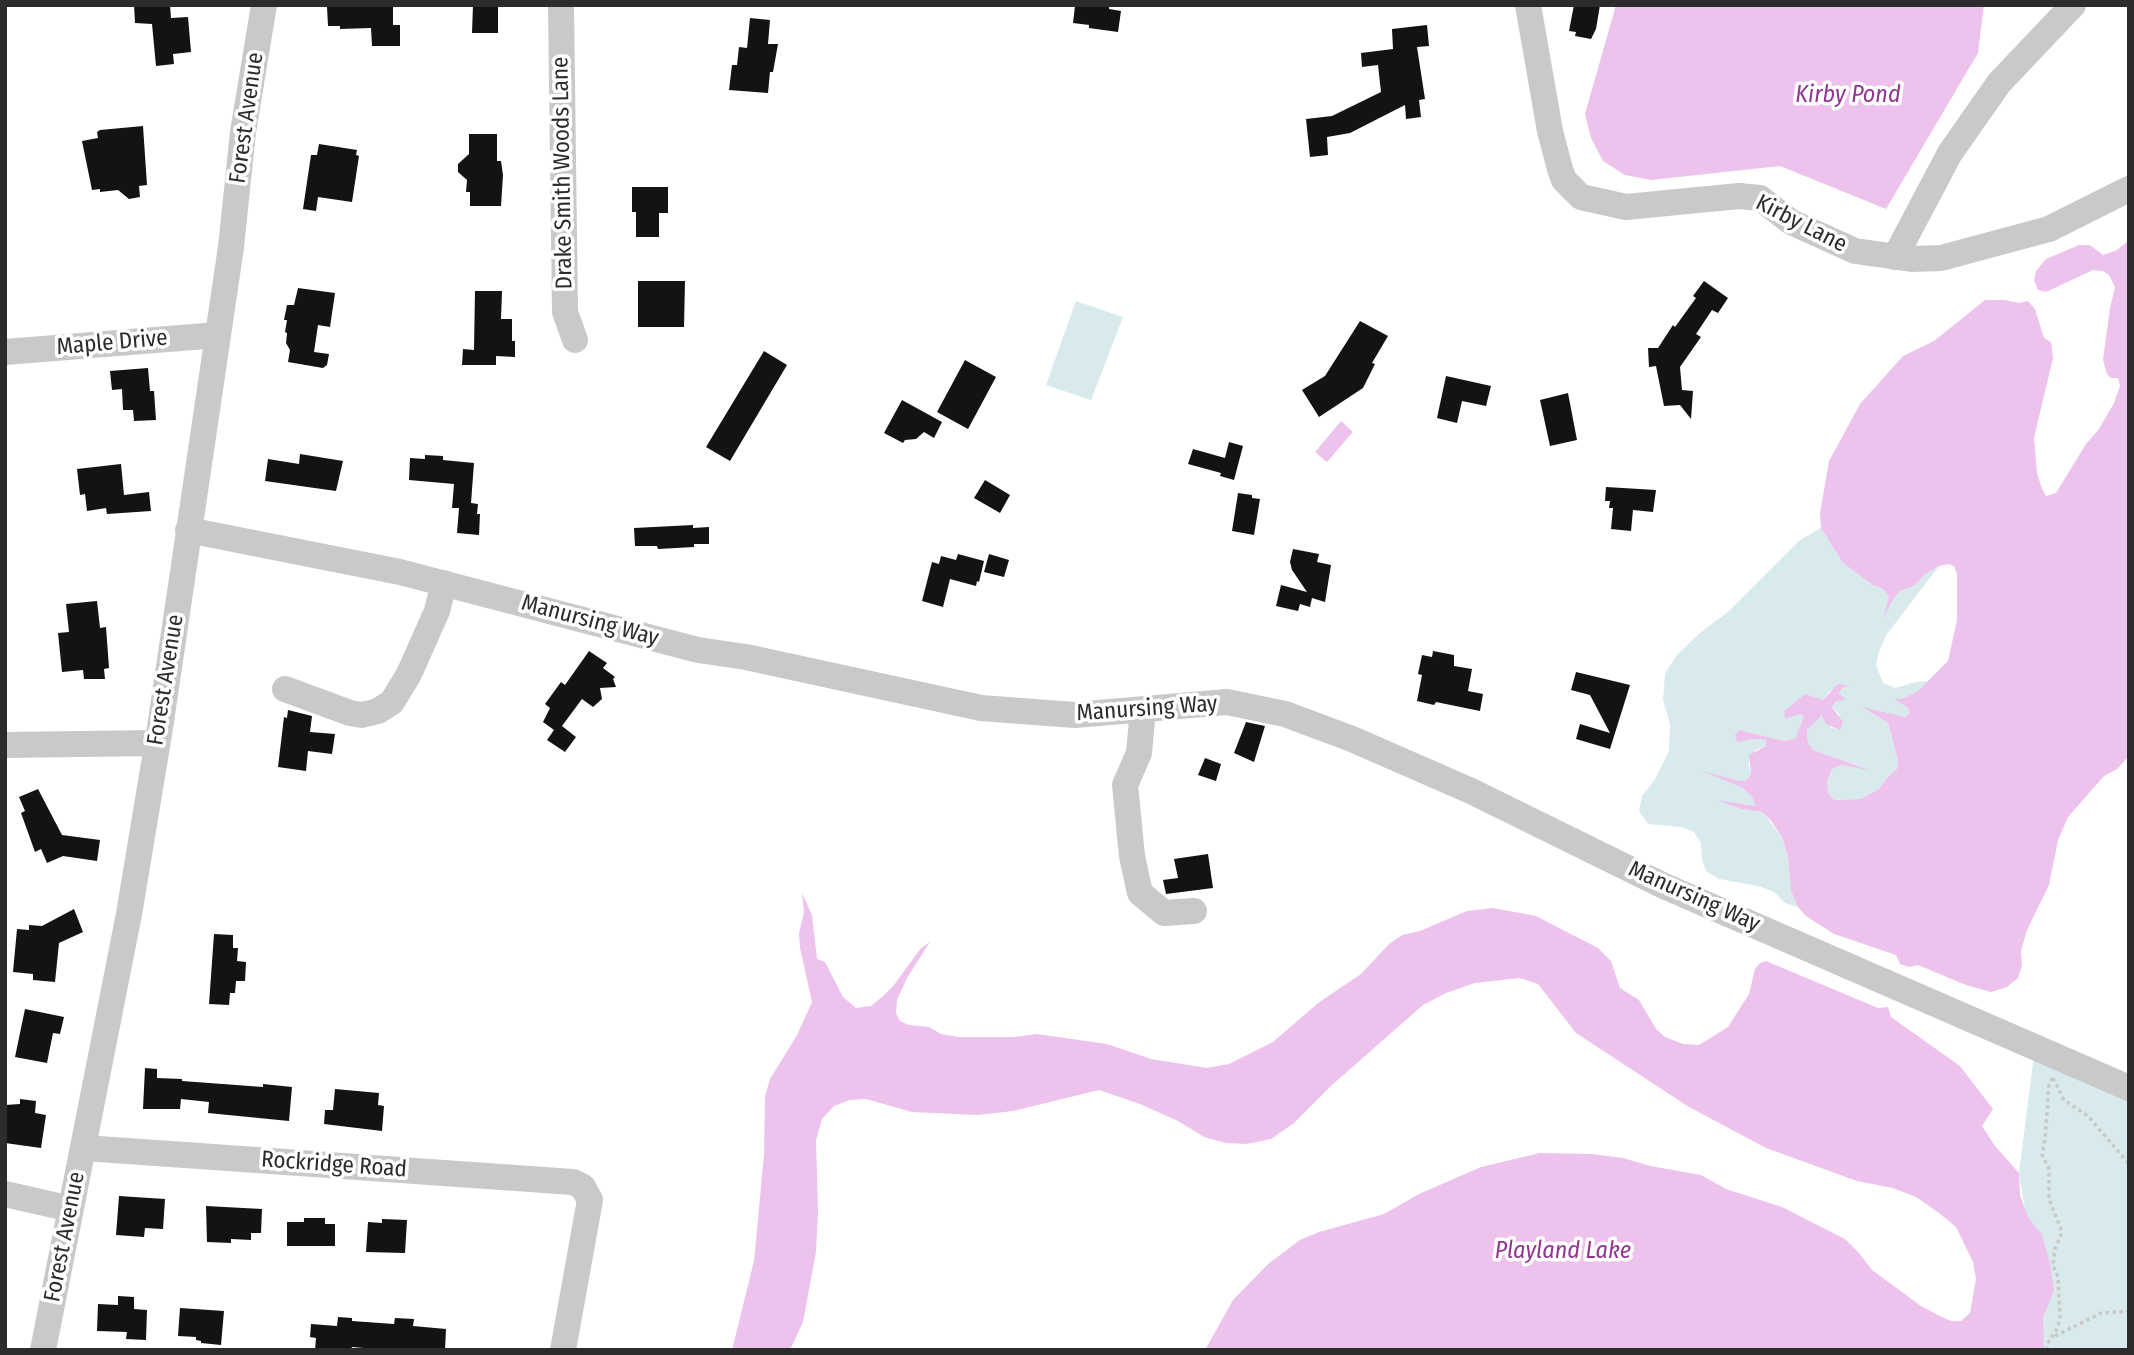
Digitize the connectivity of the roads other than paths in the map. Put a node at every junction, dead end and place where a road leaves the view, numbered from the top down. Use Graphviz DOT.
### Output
graph roads {
  1 [pos="264,5"];
  2 [pos="561,5"];
  3 [pos="1528,5"];
  4 [pos="2073,5"];
  5 [pos="2129,189"];
  6 [pos="1895,257"];
  7 [pos="218,335"];
  8 [pos="575,340"];
  9 [pos="5,352"];
  10 [pos="188,530"];
  11 [pos="444,583"];
  12 [pos="285,689"];
  13 [pos="1143,709"];
  14 [pos="156,743"];
  15 [pos="5,746"];
  16 [pos="1194,911"];
  17 [pos="2129,1088"];
  18 [pos="84,1148"];
  19 [pos="5,1194"];
  20 [pos="71,1209"];
  21 [pos="43,1350"];
  22 [pos="563,1350"];
  1 -- 7 [label="street, Forest Avenue"];
  2 -- 8 [label="street, Drake Smith Woods Lane"];
  3 -- 6 [label="street, Kirby Lane"];
  4 -- 6 [label="street"];
  5 -- 6 [label="street, Kirby Lane"];
  7 -- 9 [label="street, Maple Drive"];
  7 -- 10 [label="street, Forest Avenue"];
  10 -- 11 [label="street, Manursing Way"];
  10 -- 14 [label="street, Forest Avenue"];
  11 -- 12 [label="street"];
  11 -- 13 [label="street, Manursing Way"];
  13 -- 16 [label="street"];
  13 -- 17 [label="street, Manursing Way"];
  14 -- 15 [label="street"];
  14 -- 18 [label="street, Forest Avenue"];
  18 -- 20 [label="street, Forest Avenue"];
  18 -- 22 [label="street, Rockridge Road"];
  19 -- 20 [label="street"];
  20 -- 21 [label="street, Forest Avenue"];
}
